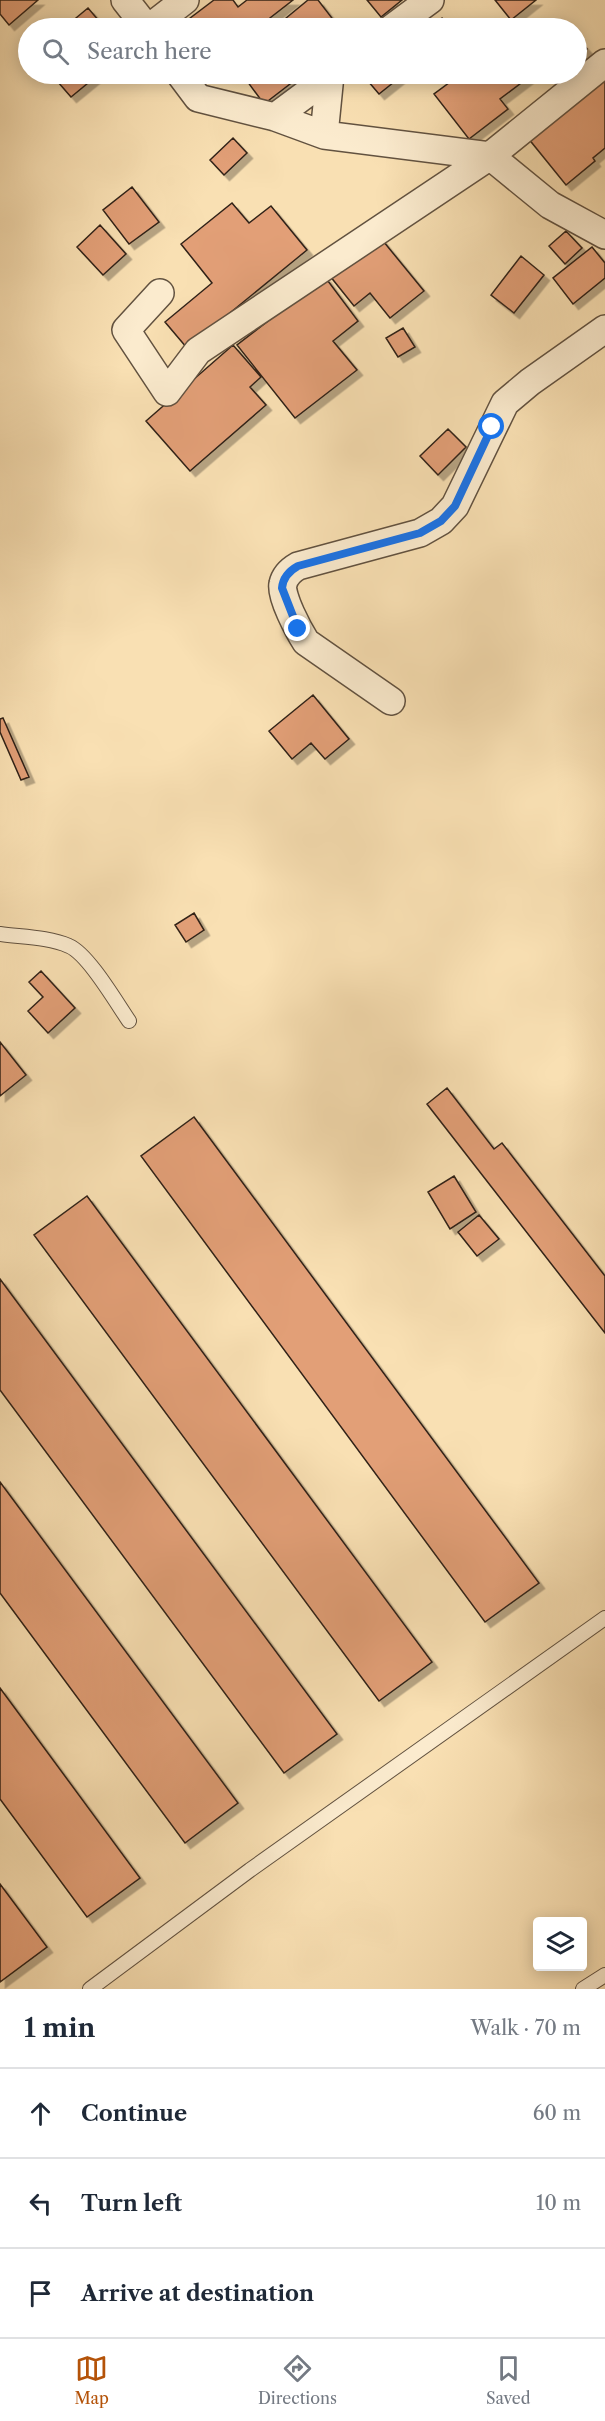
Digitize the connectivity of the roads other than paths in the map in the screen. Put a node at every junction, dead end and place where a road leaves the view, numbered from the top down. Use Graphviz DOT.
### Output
graph roads {
  1 [pos="125,0"];
  2 [pos="185,0"];
  3 [pos="430,0"];
  4 [pos="140,18"];
  5 [pos="161,18"];
  6 [pos="406,18"];
  7 [pos="605,63"];
  8 [pos="587,78"];
  9 [pos="188,84"];
  10 [pos="318,84"];
  11 [pos="330,84"];
  12 [pos="579,84"];
  13 [pos="274,117"];
  14 [pos="324,135"];
  15 [pos="490,156"];
  16 [pos="605,235"];
  17 [pos="160,293"];
  18 [pos="605,329"];
  19 [pos="391,701"];
  20 [pos="0,934"];
  21 [pos="129,1021"];
  22 [pos="605,1618"];
  23 [pos="605,1975"];
  24 [pos="90,1989"];
  25 [pos="583,1989"];
  1 -- 4 [label="street"];
  2 -- 5 [label="street"];
  3 -- 6 [label="street"];
  7 -- 8 [label="street"];
  9 -- 13 [label="street"];
  10 -- 13 [label="street"];
  11 -- 14 [label="street"];
  12 -- 15 [label="street"];
  13 -- 14 [label="street"];
  14 -- 15 [label="street"];
  15 -- 16 [label="street"];
  15 -- 17 [label="street"];
  18 -- 19 [label="street"];
  20 -- 21 [label="lane"];
  22 -- 24 [label="lane"];
  23 -- 25 [label="lane"];
}
